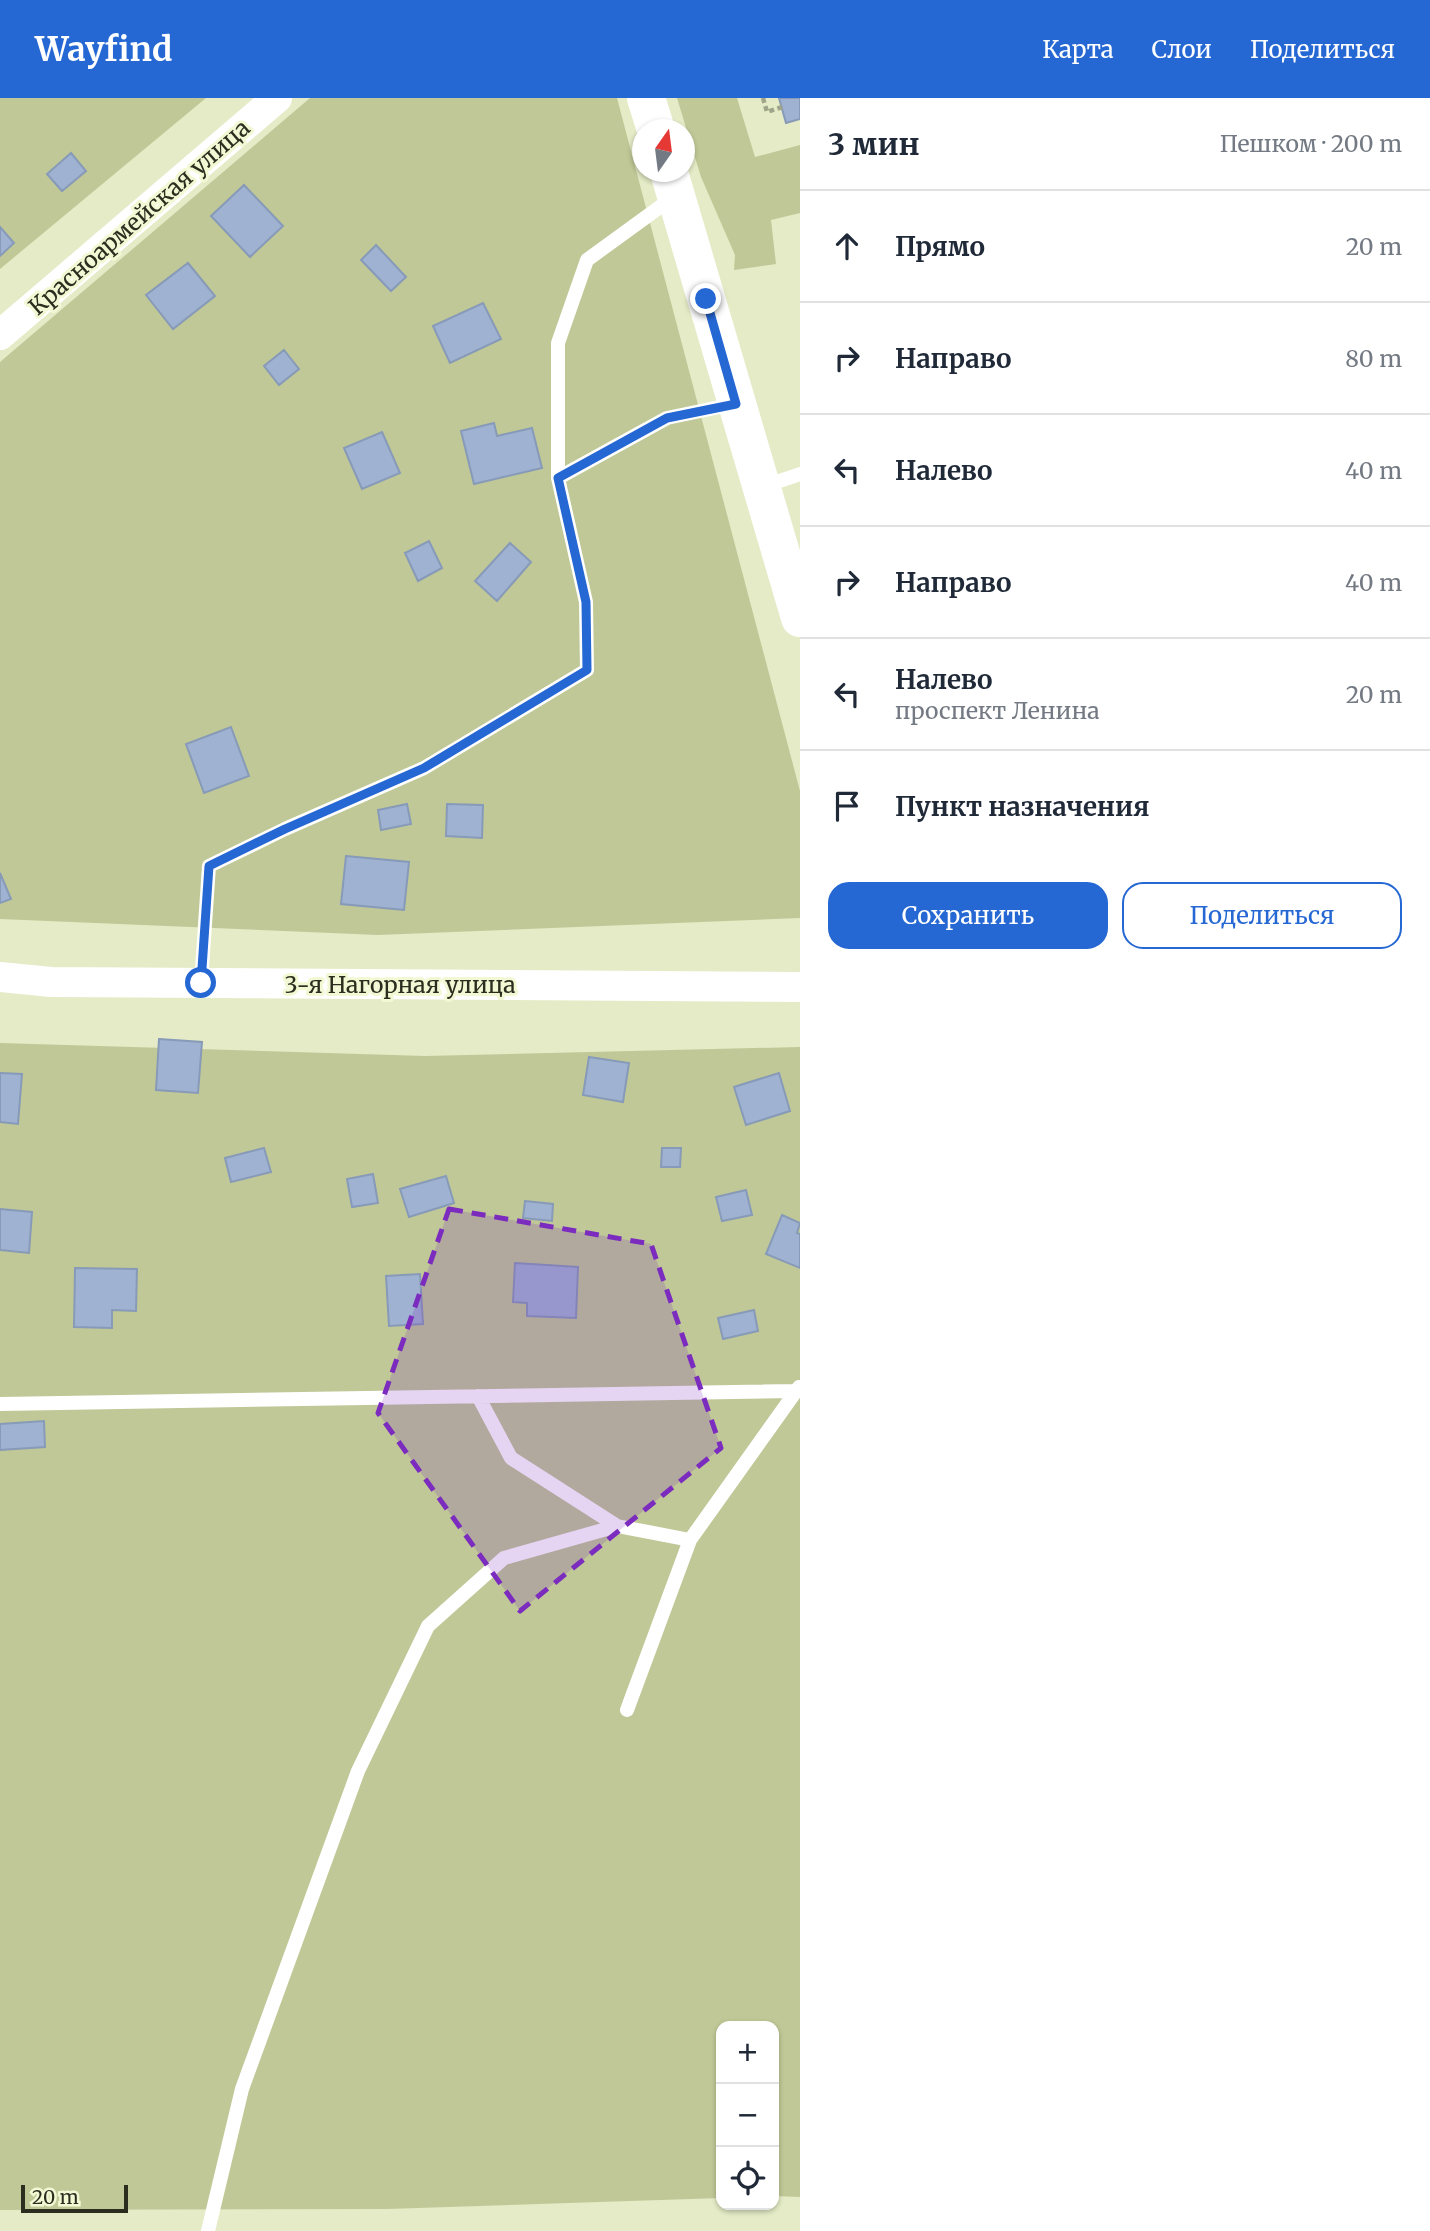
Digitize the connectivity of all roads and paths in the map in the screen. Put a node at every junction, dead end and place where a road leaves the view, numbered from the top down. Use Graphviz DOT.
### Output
graph roads {
  1 [pos="278,98"];
  2 [pos="646,98"];
  3 [pos="763,98"];
  4 [pos="782,107"];
  5 [pos="653,119"];
  6 [pos="673,184"];
  7 [pos="0,335"];
  8 [pos="736,404"];
  9 [pos="800,474"];
  10 [pos="558,478"];
  11 [pos="761,488"];
  12 [pos="800,615"];
  13 [pos="0,976"];
  14 [pos="201,983"];
  15 [pos="800,986"];
  16 [pos="797,1389"];
  17 [pos="478,1396"];
  18 [pos="0,1404"];
  19 [pos="617,1526"];
  20 [pos="690,1540"];
  21 [pos="627,1710"];
  22 [pos="208,2231"];
  1 -- 7 [label="street, Красноармейская улица"];
  2 -- 5 [label="street"];
  3 -- 4 [label="path"];
  6 -- 8 [label="street"];
  6 -- 10 [label="lane"];
  8 -- 10 [label="lane"];
  8 -- 11 [label="street"];
  9 -- 11 [label="lane"];
  10 -- 14 [label="lane"];
  11 -- 12 [label="street"];
  13 -- 14 [label="street, 3-я Нагорная улица"];
  14 -- 15 [label="street, 3-я Нагорная улица"];
  16 -- 17 [label="lane"];
  16 -- 20 [label="lane"];
  17 -- 18 [label="lane"];
  17 -- 19 [label="lane"];
  19 -- 20 [label="lane"];
  19 -- 22 [label="lane"];
  20 -- 21 [label="lane"];
}
